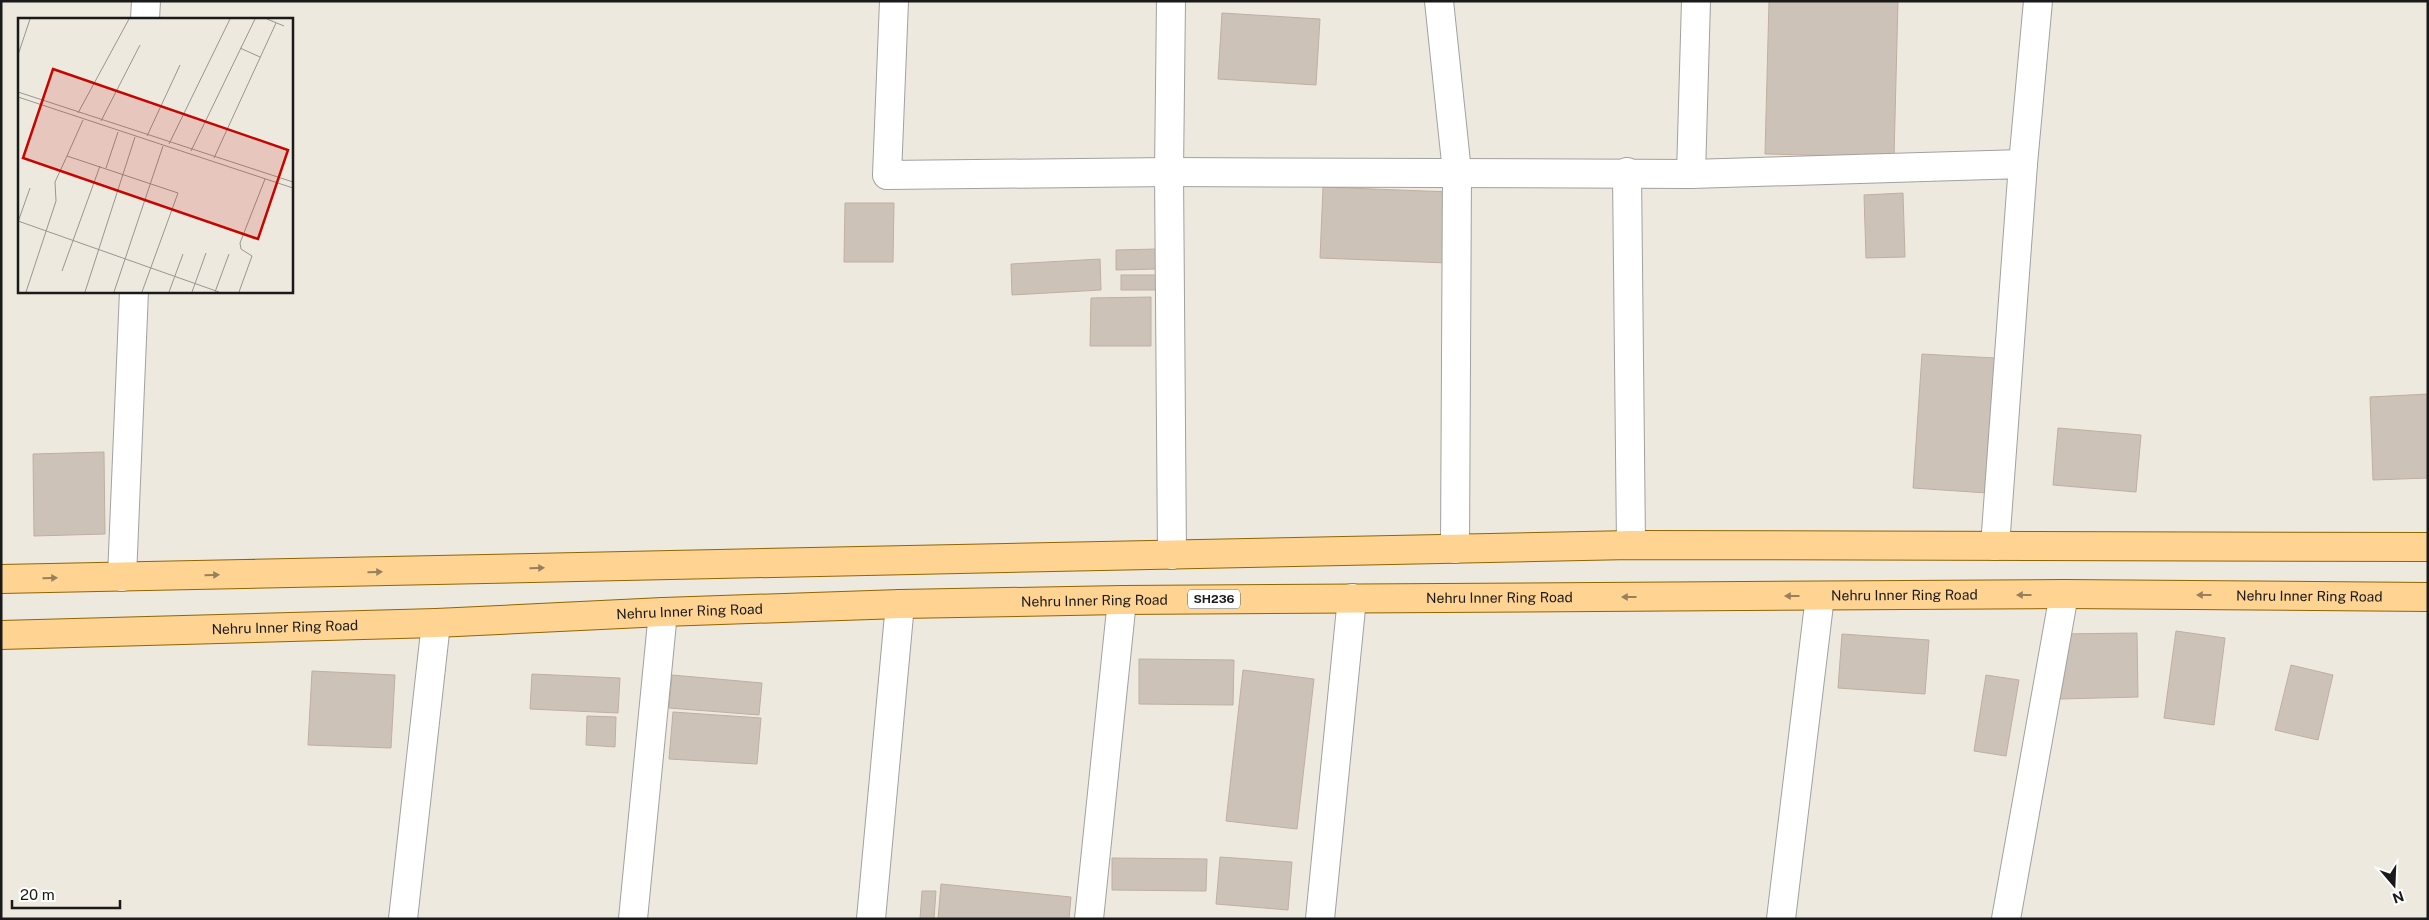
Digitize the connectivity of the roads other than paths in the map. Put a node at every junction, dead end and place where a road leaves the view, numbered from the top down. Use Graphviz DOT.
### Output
graph roads {
  1 [pos="146,1"];
  2 [pos="894,1"];
  3 [pos="1171,1"];
  4 [pos="1439,1"];
  5 [pos="1696,1"];
  6 [pos="2038,1"];
  7 [pos="145,18"];
  8 [pos="2022,164"];
  9 [pos="1169,172"];
  10 [pos="1457,172"];
  11 [pos="1627,172"];
  12 [pos="1691,174"];
  13 [pos="134,292"];
  14 [pos="1630,545"];
  15 [pos="1994,546"];
  16 [pos="2428,547"];
  17 [pos="1455,549"];
  18 [pos="1172,555"];
  19 [pos="122,577"];
  20 [pos="1,580"];
  21 [pos="2064,594"];
  22 [pos="1820,596"];
  23 [pos="2428,597"];
  24 [pos="1352,598"];
  25 [pos="1122,600"];
  26 [pos="900,604"];
  27 [pos="663,612"];
  28 [pos="436,623"];
  29 [pos="1,635"];
  30 [pos="403,919"];
  31 [pos="633,919"];
  32 [pos="871,919"];
  33 [pos="1089,919"];
  34 [pos="1320,919"];
  35 [pos="1781,919"];
  36 [pos="2006,919"];
  1 -- 7 [label="street"];
  2 -- 9 [label="street"];
  3 -- 9 [label="street"];
  4 -- 10 [label="street"];
  5 -- 12 [label="street"];
  6 -- 8 [label="street"];
  8 -- 12 [label="street"];
  8 -- 15 [label="street"];
  9 -- 10 [label="street"];
  9 -- 18 [label="street"];
  10 -- 11 [label="street"];
  10 -- 17 [label="street"];
  11 -- 12 [label="street"];
  11 -- 14 [label="street"];
  13 -- 19 [label="street"];
  14 -- 15 [label="main road"];
  14 -- 17 [label="main road"];
  15 -- 16 [label="main road"];
  17 -- 18 [label="main road"];
  19 -- 18 [label="main road, one-way"];
  20 -- 19 [label="main road, one-way"];
  21 -- 22 [label="main road, Nehru Inner Ring Road / SH236, one-way"];
  23 -- 21 [label="main road, Nehru Inner Ring Road / SH236, one-way"];
  21 -- 36 [label="street"];
  22 -- 24 [label="main road, Nehru Inner Ring Road / SH236, one-way"];
  22 -- 35 [label="street"];
  24 -- 25 [label="main road, Nehru Inner Ring Road / SH236"];
  24 -- 34 [label="street"];
  25 -- 26 [label="main road, Nehru Inner Ring Road / SH236"];
  25 -- 33 [label="street"];
  26 -- 27 [label="main road, Nehru Inner Ring Road / SH236"];
  26 -- 32 [label="street"];
  27 -- 28 [label="main road, Nehru Inner Ring Road / SH236"];
  27 -- 31 [label="street"];
  28 -- 29 [label="main road, Nehru Inner Ring Road / SH236"];
  28 -- 30 [label="street"];
}
